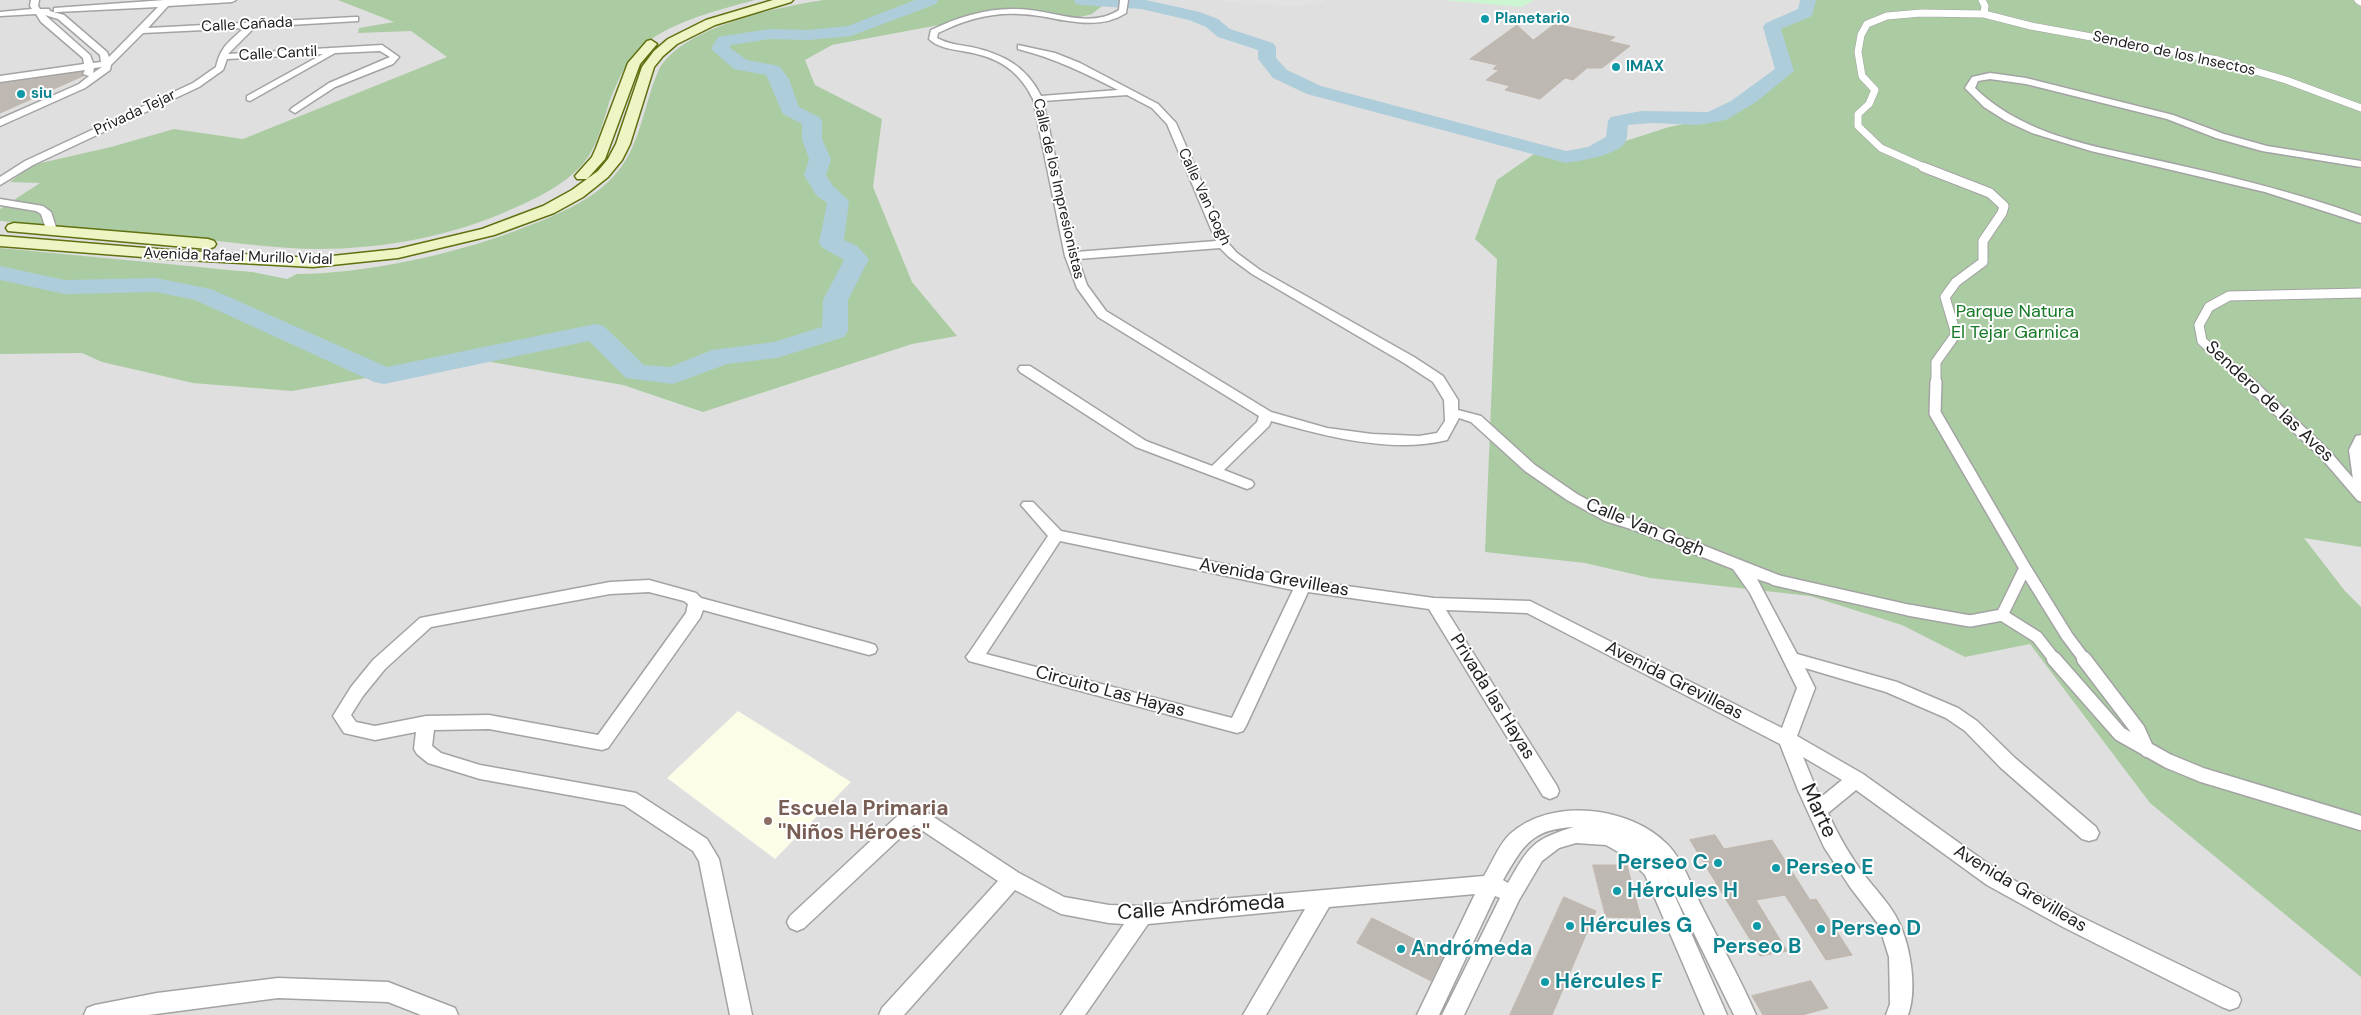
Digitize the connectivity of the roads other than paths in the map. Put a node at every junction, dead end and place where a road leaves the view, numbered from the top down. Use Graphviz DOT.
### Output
graph roads {
  1 [pos="35,0"];
  2 [pos="232,0"];
  3 [pos="757,0"];
  4 [pos="787,0"];
  5 [pos="1982,0"];
  6 [pos="167,2"];
  7 [pos="1124,2"];
  8 [pos="1114,3"];
  9 [pos="39,11"];
  10 [pos="0,14"];
  11 [pos="1984,14"];
  12 [pos="355,19"];
  13 [pos="1088,20"];
  14 [pos="252,25"];
  15 [pos="140,31"];
  16 [pos="1021,47"];
  17 [pos="335,51"];
  18 [pos="221,58"];
  19 [pos="106,64"];
  20 [pos="90,67"];
  21 [pos="0,79"];
  22 [pos="1130,92"];
  23 [pos="250,98"];
  24 [pos="1038,99"];
  25 [pos="2361,108"];
  26 [pos="295,110"];
  27 [pos="0,116"];
  28 [pos="0,123"];
  29 [pos="2361,164"];
  30 [pos="0,182"];
  31 [pos="0,202"];
  32 [pos="2361,220"];
  33 [pos="0,227"];
  34 [pos="51,230"];
  35 [pos="0,240"];
  36 [pos="1223,244"];
  37 [pos="1071,256"];
  38 [pos="2361,293"];
  39 [pos="1025,369"];
  40 [pos="1452,412"];
  41 [pos="1266,415"];
  42 [pos="2361,439"];
  43 [pos="1214,472"];
  44 [pos="1247,484"];
  45 [pos="2361,488"];
  46 [pos="2361,496"];
  47 [pos="1028,506"];
  48 [pos="1056,535"];
  49 [pos="1740,566"];
  50 [pos="2025,568"];
  51 [pos="1775,580"];
  52 [pos="1303,586"];
  53 [pos="696,603"];
  54 [pos="1434,604"];
  55 [pos="2002,615"];
  56 [pos="869,649"];
  57 [pos="1791,658"];
  58 [pos="426,723"];
  59 [pos="1787,739"];
  60 [pos="2147,750"];
  61 [pos="1856,778"];
  62 [pos="1550,790"];
  63 [pos="1817,810"];
  64 [pos="2361,823"];
  65 [pos="2089,833"];
  66 [pos="1012,879"];
  67 [pos="1490,884"];
  68 [pos="1512,894"];
  69 [pos="1322,900"];
  70 [pos="1142,915"];
  71 [pos="796,922"];
  72 [pos="2230,1000"];
  73 [pos="95,1015"];
  74 [pos="447,1015"];
  75 [pos="741,1015"];
  76 [pos="890,1015"];
  77 [pos="1072,1015"];
  78 [pos="1254,1015"];
  79 [pos="1428,1015"];
  80 [pos="1453,1015"];
  81 [pos="1716,1015"];
  82 [pos="1745,1015"];
  83 [pos="1897,1015"];
  1 -- 9 [label="street"];
  2 -- 6 [label="street"];
  3 -- 34 [label="main road, Avenida Rafael Murillo Vidal"];
  4 -- 35 [label="main road, Avenida Rafael Murillo Vidal"];
  5 -- 11 [label="street"];
  6 -- 9 [label="street"];
  6 -- 15 [label="street"];
  7 -- 13 [label="street"];
  8 -- 13 [label="street"];
  9 -- 10 [label="street"];
  9 -- 19 [label="street"];
  9 -- 20 [label="street"];
  11 -- 25 [label="street, Sendero de los Insectos"];
  11 -- 50 [label="street, Sendero de los Insectos"];
  12 -- 14 [label="street, Calle Cañada"];
  13 -- 24 [label="street, Calle de los Impresionistas"];
  14 -- 15 [label="street, Calle Cañada"];
  14 -- 18 [label="street, Privada Tejar"];
  15 -- 19 [label="street"];
  16 -- 22 [label="street, Calle Van Gogh"];
  17 -- 18 [label="street, Calle Cantil"];
  17 -- 23 [label="street"];
  17 -- 26 [label="street, Calle Cantil"];
  18 -- 30 [label="street, Privada Tejar"];
  19 -- 20 [label="street"];
  19 -- 28 [label="street"];
  20 -- 21 [label="street"];
  20 -- 27 [label="street"];
  22 -- 24 [label="street"];
  22 -- 36 [label="street, Calle Van Gogh"];
  24 -- 37 [label="street, Calle de los Impresionistas"];
  29 -- 32 [label="street"];
  31 -- 34 [label="street"];
  33 -- 34 [label="main road, Avenida Rafael Murillo Vidal"];
  36 -- 37 [label="street"];
  36 -- 40 [label="street, Calle Van Gogh"];
  37 -- 41 [label="street, Calle de los Impresionistas"];
  38 -- 46 [label="street, Sendero de las Aves"];
  39 -- 43 [label="street"];
  40 -- 41 [label="street, Calle de los Impresionistas"];
  40 -- 49 [label="street, Calle Van Gogh"];
  41 -- 43 [label="street"];
  42 -- 45 [label="street"];
  43 -- 44 [label="street"];
  47 -- 48 [label="street"];
  48 -- 52 [label="street, Avenida Grevilleas"];
  48 -- 52 [label="street, Circuito Las Hayas"];
  49 -- 51 [label="street, Calle Van Gogh"];
  49 -- 57 [label="street"];
  50 -- 55 [label="street"];
  50 -- 60 [label="street"];
  51 -- 55 [label="street"];
  52 -- 54 [label="street, Avenida Grevilleas"];
  53 -- 56 [label="street"];
  53 -- 58 [label="street"];
  53 -- 58 [label="street"];
  54 -- 59 [label="street, Avenida Grevilleas"];
  54 -- 62 [label="street, Privada las Hayas"];
  55 -- 60 [label="street"];
  57 -- 59 [label="street"];
  57 -- 65 [label="street"];
  58 -- 75 [label="street"];
  59 -- 61 [label="street, Avenida Grevilleas"];
  59 -- 63 [label="street, Marte"];
  60 -- 64 [label="street"];
  61 -- 63 [label="street"];
  61 -- 72 [label="street, Avenida Grevilleas"];
  63 -- 83 [label="street, Marte"];
  66 -- 70 [label="street, Calle Andrómeda"];
  66 -- 71 [label="street, Calle Andrómeda"];
  66 -- 76 [label="street"];
  67 -- 68 [label="street, Calle Andrómeda"];
  67 -- 69 [label="street, Calle Andrómeda"];
  67 -- 79 [label="street"];
  67 -- 82 [label="street"];
  68 -- 80 [label="street"];
  68 -- 81 [label="street"];
  69 -- 70 [label="street, Calle Andrómeda"];
  69 -- 78 [label="street"];
  70 -- 77 [label="street"];
  73 -- 74 [label="street"];
}
